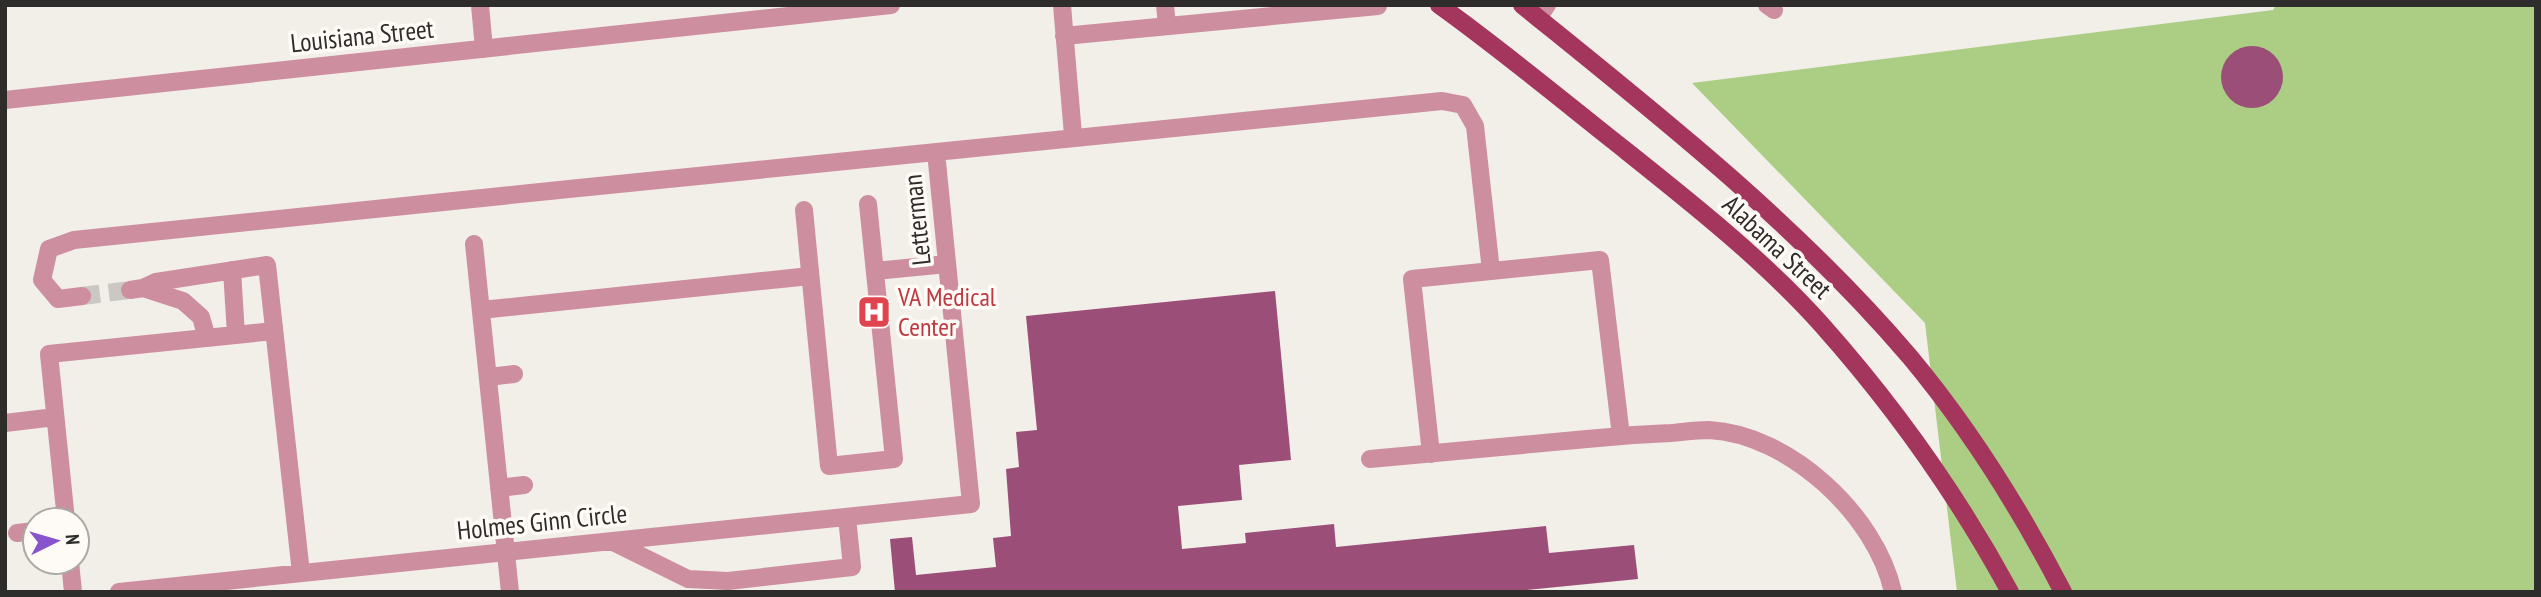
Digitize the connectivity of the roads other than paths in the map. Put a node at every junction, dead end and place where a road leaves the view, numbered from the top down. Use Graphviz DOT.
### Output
graph roads {
  1 [pos="480,5"];
  2 [pos="891,5"];
  3 [pos="1062,5"];
  4 [pos="1165,5"];
  5 [pos="1439,5"];
  6 [pos="1522,5"];
  7 [pos="1378,6"];
  8 [pos="1542,12"];
  9 [pos="1167,26"];
  10 [pos="1064,36"];
  11 [pos="484,49"];
  12 [pos="5,100"];
  13 [pos="1073,135"];
  14 [pos="936,152"];
  15 [pos="868,204"];
  16 [pos="804,211"];
  17 [pos="474,244"];
  18 [pos="947,264"];
  19 [pos="232,270"];
  20 [pos="875,271"];
  21 [pos="1491,271"];
  22 [pos="810,276"];
  23 [pos="82,296"];
  24 [pos="481,310"];
  25 [pos="274,331"];
  26 [pos="236,335"];
  27 [pos="207,338"];
  28 [pos="513,374"];
  29 [pos="488,377"];
  30 [pos="55,417"];
  31 [pos="5,423"];
  32 [pos="1621,436"];
  33 [pos="1430,454"];
  34 [pos="1370,459"];
  35 [pos="524,485"];
  36 [pos="499,488"];
  37 [pos="971,504"];
  38 [pos="65,506"];
  39 [pos="847,517"];
  40 [pos="611,541"];
  41 [pos="506,552"];
  42 [pos="301,573"];
  43 [pos="119,592"];
  44 [pos="510,592"];
  45 [pos="1893,592"];
  46 [pos="2010,592"];
  47 [pos="2063,592"];
  1 -- 11 [label="street"];
  2 -- 11 [label="street, Louisiana Street"];
  3 -- 10 [label="street"];
  4 -- 9 [label="street"];
  5 -- 46 [label="main road, Alabama Street"];
  6 -- 8 [label="main road, Alabama Street"];
  7 -- 9 [label="street"];
  8 -- 47 [label="main road, Alabama Street"];
  9 -- 10 [label="street"];
  10 -- 13 [label="street"];
  11 -- 12 [label="street, Louisiana Street"];
  13 -- 14 [label="street, Letterman"];
  13 -- 21 [label="street, Letterman"];
  14 -- 18 [label="street, Letterman"];
  14 -- 23 [label="street"];
  15 -- 20 [label="street"];
  16 -- 22 [label="street"];
  17 -- 24 [label="street"];
  18 -- 20 [label="street"];
  18 -- 37 [label="street, Letterman"];
  19 -- 25 [label="street"];
  19 -- 26 [label="street"];
  19 -- 27 [label="street"];
  20 -- 22 [label="street"];
  21 -- 32 [label="street"];
  21 -- 33 [label="street"];
  22 -- 24 [label="street"];
  24 -- 29 [label="street"];
  25 -- 26 [label="street"];
  25 -- 42 [label="street"];
  26 -- 27 [label="street"];
  27 -- 30 [label="street"];
  28 -- 29 [label="street"];
  29 -- 36 [label="street"];
  30 -- 31 [label="street"];
  30 -- 38 [label="street"];
  32 -- 33 [label="street"];
  32 -- 45 [label="street"];
  33 -- 34 [label="street"];
  35 -- 36 [label="street"];
  36 -- 41 [label="street"];
  37 -- 39 [label="street, Holmes Ginn Circle"];
  39 -- 40 [label="street, Holmes Ginn Circle"];
  39 -- 40 [label="street"];
  40 -- 41 [label="street, Holmes Ginn Circle"];
  41 -- 42 [label="street, Holmes Ginn Circle"];
  41 -- 44 [label="street"];
  42 -- 43 [label="street, Holmes Ginn Circle"];
}
